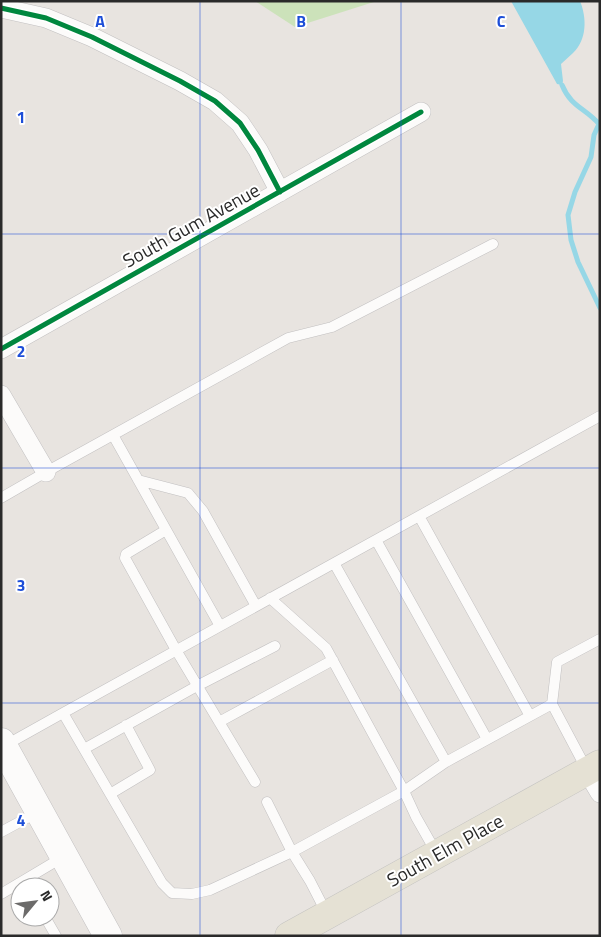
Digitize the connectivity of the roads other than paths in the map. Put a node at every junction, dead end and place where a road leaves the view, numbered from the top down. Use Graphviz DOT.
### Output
graph roads {
  1 [pos="1,8"];
  2 [pos="420,112"];
  3 [pos="280,192"];
  4 [pos="493,244"];
  5 [pos="1,349"];
  6 [pos="1,395"];
  7 [pos="600,416"];
  8 [pos="113,435"];
  9 [pos="46,472"];
  10 [pos="138,480"];
  11 [pos="1,498"];
  12 [pos="419,516"];
  13 [pos="166,530"];
  14 [pos="376,540"];
  15 [pos="334,563"];
  16 [pos="270,598"];
  17 [pos="256,606"];
  18 [pos="220,626"];
  19 [pos="600,638"];
  20 [pos="275,646"];
  21 [pos="176,650"];
  22 [pos="332,660"];
  23 [pos="197,686"];
  24 [pos="552,704"];
  25 [pos="63,713"];
  26 [pos="530,716"];
  27 [pos="219,722"];
  28 [pos="126,726"];
  29 [pos="487,740"];
  30 [pos="3,744"];
  31 [pos="84,749"];
  32 [pos="446,762"];
  33 [pos="596,776"];
  34 [pos="255,782"];
  35 [pos="404,791"];
  36 [pos="110,794"];
  37 [pos="267,802"];
  38 [pos="39,811"];
  39 [pos="1,832"];
  40 [pos="292,852"];
  41 [pos="437,855"];
  42 [pos="64,856"];
  43 [pos="35,877"];
  44 [pos="327,914"];
  45 [pos="108,936"];
  46 [pos="289,936"];
  1 -- 3 [label="street"];
  2 -- 3 [label="street, South Gum Avenue"];
  3 -- 5 [label="street, South Gum Avenue"];
  4 -- 8 [label="lane"];
  6 -- 9 [label="street"];
  7 -- 12 [label="lane"];
  8 -- 9 [label="lane"];
  8 -- 10 [label="lane"];
  9 -- 11 [label="lane"];
  10 -- 13 [label="lane"];
  10 -- 17 [label="lane"];
  12 -- 14 [label="lane"];
  12 -- 26 [label="lane"];
  13 -- 18 [label="lane"];
  13 -- 21 [label="lane"];
  14 -- 15 [label="lane"];
  14 -- 29 [label="lane"];
  15 -- 16 [label="lane"];
  15 -- 32 [label="lane"];
  16 -- 17 [label="lane"];
  16 -- 22 [label="lane"];
  17 -- 18 [label="lane"];
  18 -- 21 [label="lane"];
  19 -- 24 [label="lane"];
  20 -- 23 [label="lane"];
  21 -- 23 [label="lane"];
  21 -- 25 [label="lane"];
  22 -- 27 [label="lane"];
  22 -- 35 [label="lane"];
  23 -- 27 [label="lane"];
  23 -- 28 [label="lane"];
  24 -- 26 [label="lane"];
  24 -- 33 [label="lane"];
  25 -- 30 [label="lane"];
  25 -- 31 [label="lane"];
  26 -- 29 [label="lane"];
  27 -- 34 [label="lane"];
  28 -- 31 [label="lane"];
  28 -- 36 [label="lane"];
  29 -- 32 [label="lane"];
  30 -- 38 [label="main road"];
  31 -- 36 [label="lane"];
  32 -- 35 [label="lane"];
  33 -- 41 [label="main road, South Elm Place"];
  35 -- 40 [label="lane"];
  35 -- 41 [label="lane"];
  36 -- 40 [label="lane"];
  37 -- 40 [label="lane"];
  38 -- 39 [label="lane"];
  38 -- 42 [label="main road"];
  40 -- 44 [label="lane"];
  41 -- 44 [label="main road, South Elm Place"];
  42 -- 43 [label="lane"];
  42 -- 45 [label="main road"];
  44 -- 46 [label="main road, South Elm Place"];
}
